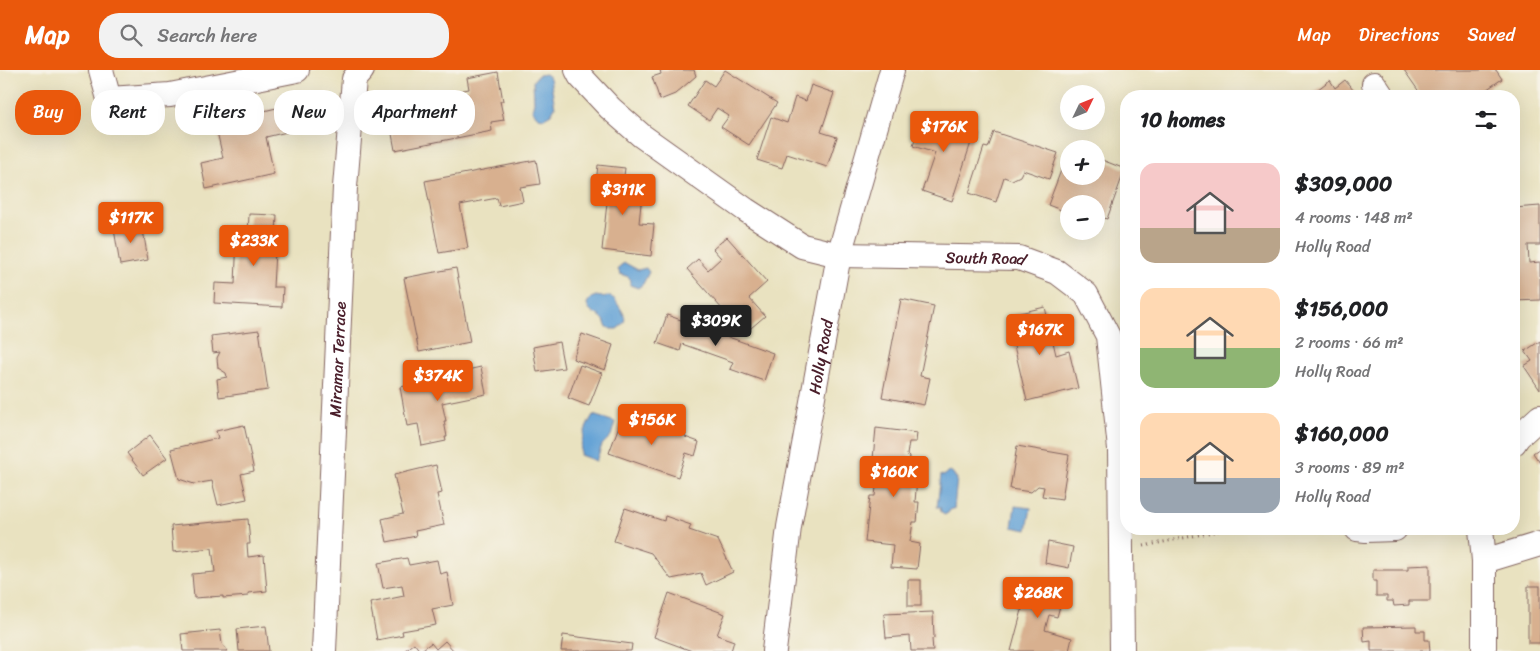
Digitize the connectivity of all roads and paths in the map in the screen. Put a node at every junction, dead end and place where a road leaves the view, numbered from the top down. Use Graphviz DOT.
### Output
graph roads {
  1 [pos="100,70"];
  2 [pos="297,70"];
  3 [pos="362,70"];
  4 [pos="577,70"];
  5 [pos="892,70"];
  6 [pos="839,254"];
  7 [pos="1540,417"];
  8 [pos="1520,435"];
  9 [pos="1120,449"];
  10 [pos="1121,535"];
  11 [pos="1197,535"];
  12 [pos="1482,535"];
  13 [pos="1540,544"];
  14 [pos="1121,550"];
  15 [pos="1484,561"];
  16 [pos="324,651"];
  17 [pos="774,651"];
  18 [pos="1122,651"];
  19 [pos="1484,651"];
  1 -- 2 [label="street"];
  3 -- 16 [label="street, Miramar Terrace"];
  4 -- 6 [label="street, South Road"];
  5 -- 6 [label="street, Holly Road"];
  6 -- 9 [label="street, South Road"];
  6 -- 17 [label="street, Holly Road"];
  7 -- 8 [label="street"];
  10 -- 14 [label="street, South Road"];
  11 -- 14 [label="path"];
  12 -- 15 [label="street"];
  13 -- 15 [label="street"];
  14 -- 18 [label="street, South Road"];
  15 -- 19 [label="street"];
}
